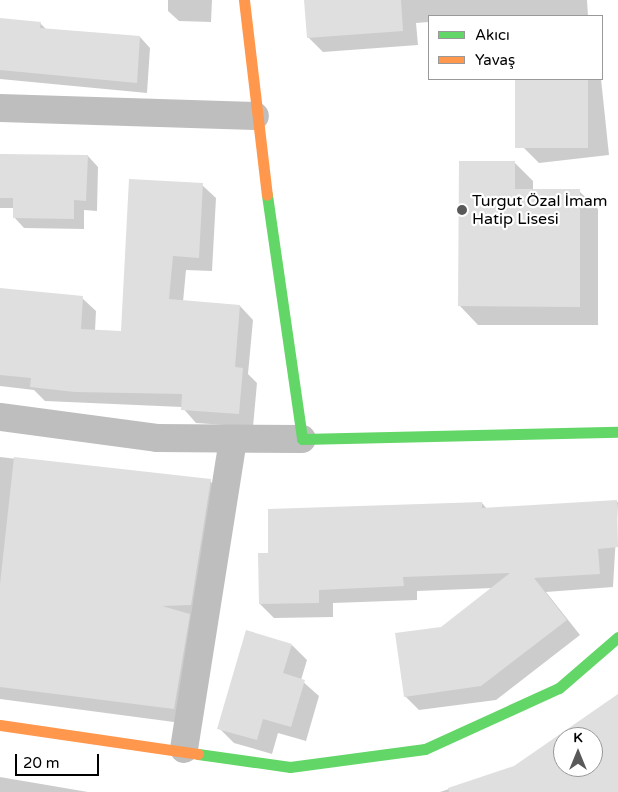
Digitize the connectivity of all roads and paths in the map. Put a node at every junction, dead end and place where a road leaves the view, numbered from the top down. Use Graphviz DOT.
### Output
graph roads {
  1 [pos="244,0"];
  2 [pos="0,108"];
  3 [pos="255,116"];
  4 [pos="0,417"];
  5 [pos="618,432"];
  6 [pos="234,439"];
  7 [pos="302,439"];
  8 [pos="618,637"];
  9 [pos="0,725"];
  10 [pos="184,749"];
  1 -- 3 [label="street"];
  2 -- 3 [label="street"];
  3 -- 7 [label="street"];
  4 -- 6 [label="street"];
  5 -- 7 [label="street"];
  6 -- 7 [label="street"];
  6 -- 10 [label="street"];
  8 -- 10 [label="street"];
  9 -- 10 [label="street"];
}
